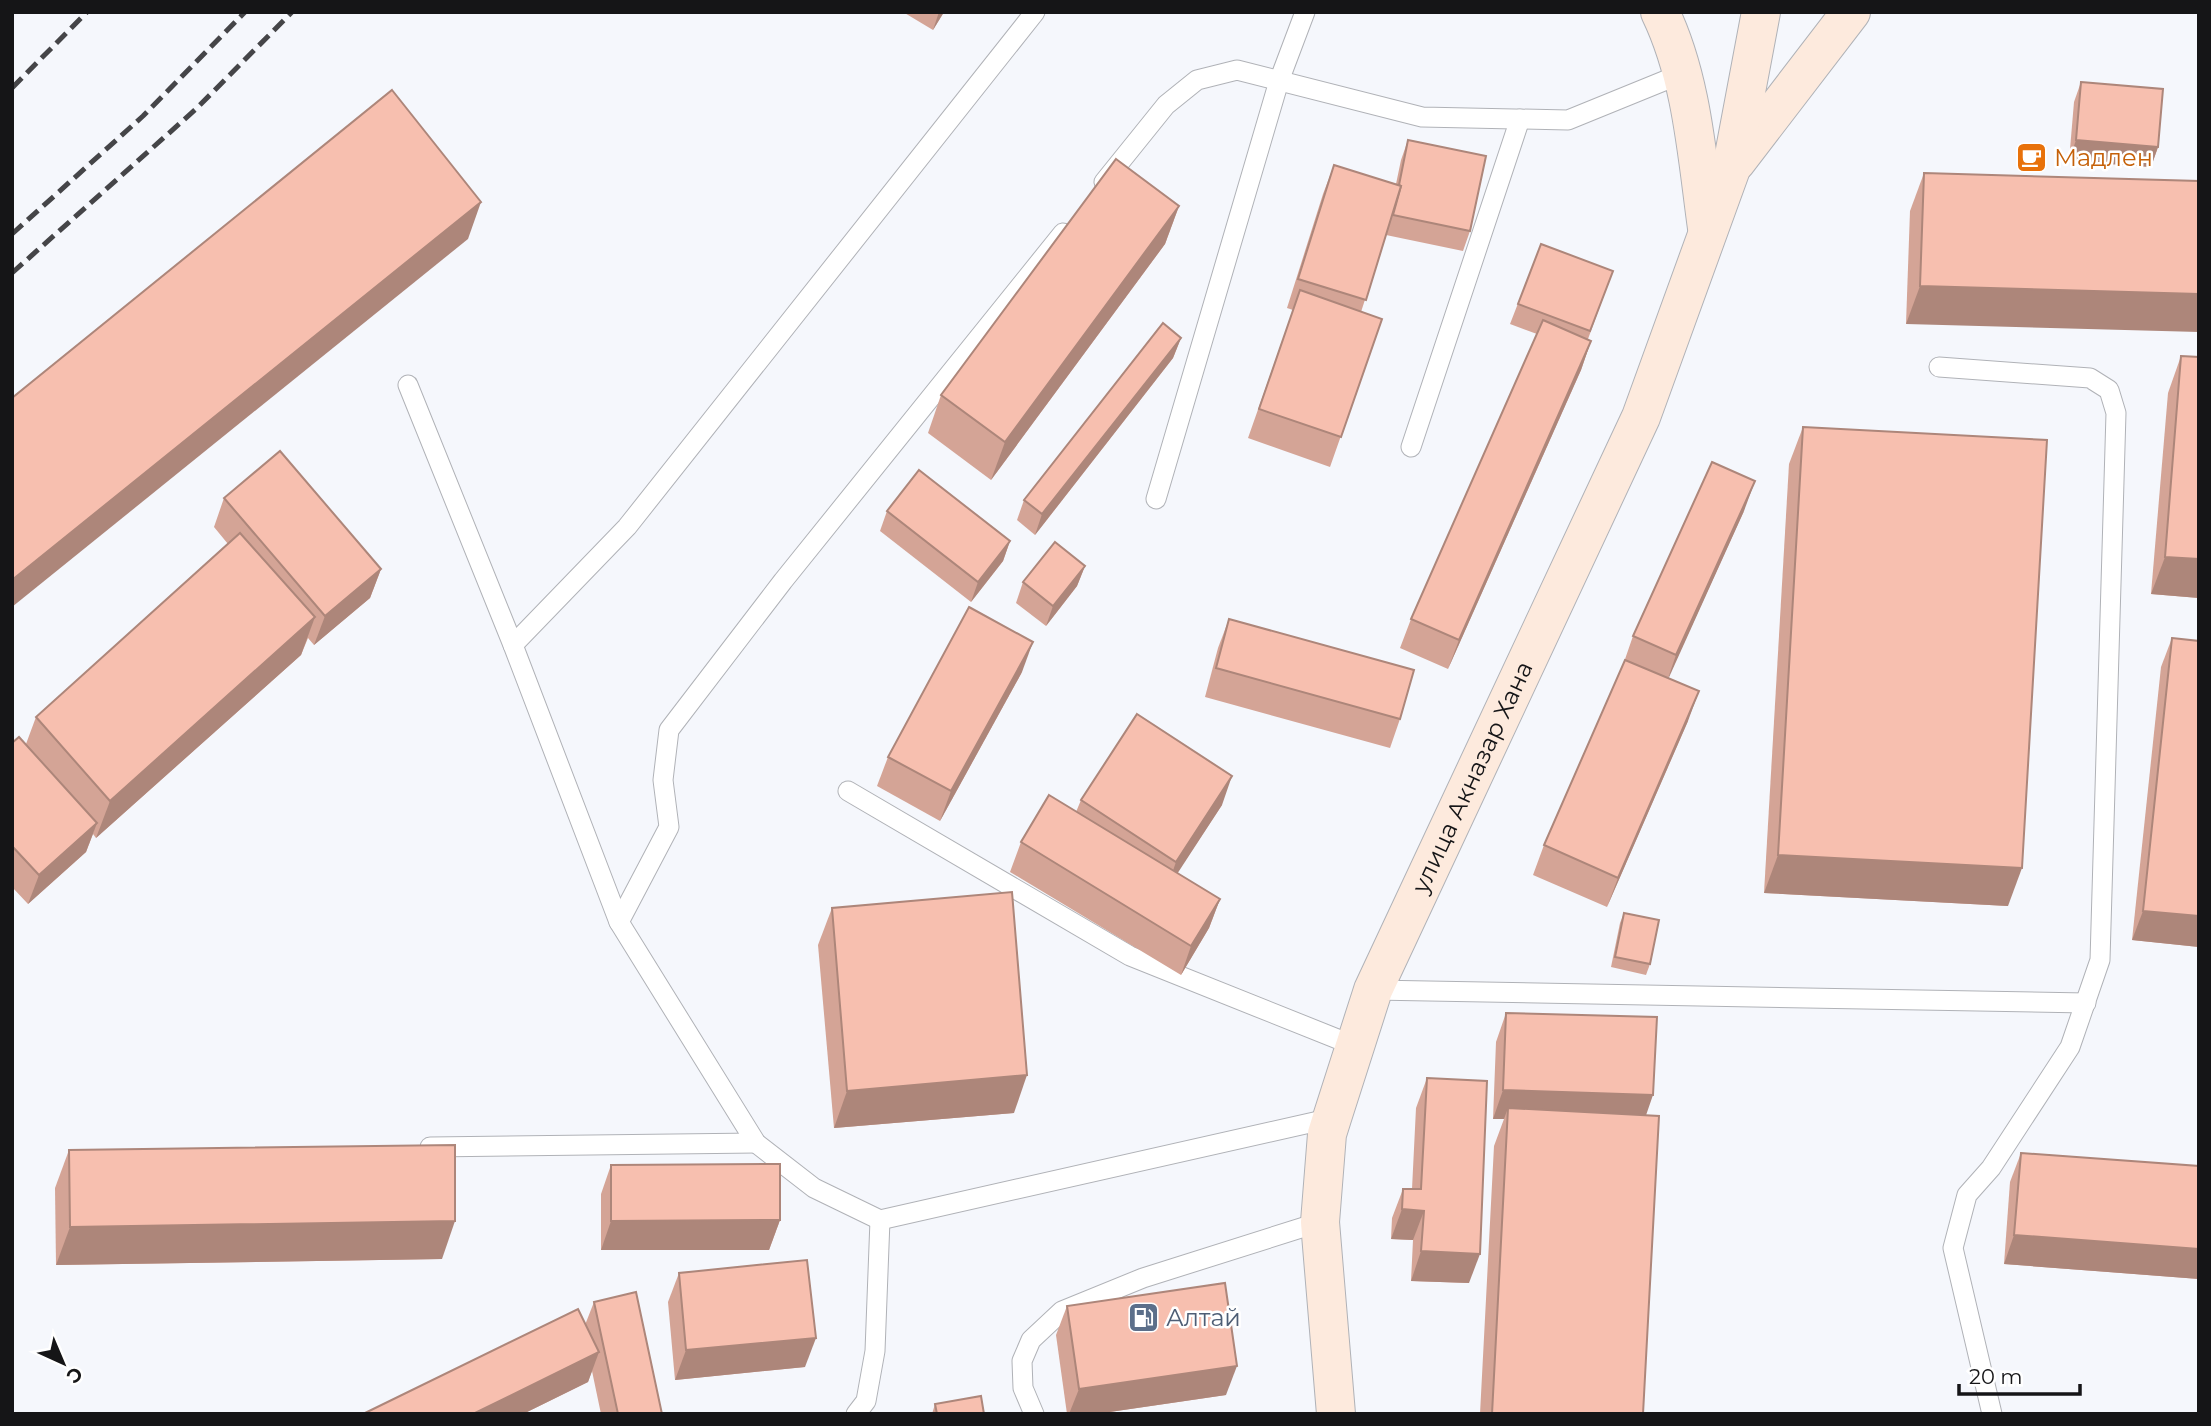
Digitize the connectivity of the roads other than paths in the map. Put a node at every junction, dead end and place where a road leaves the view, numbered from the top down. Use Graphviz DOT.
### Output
graph roads {
  1 [pos="1035,12"];
  2 [pos="1305,12"];
  3 [pos="1660,12"];
  4 [pos="1760,12"];
  5 [pos="1851,12"];
  6 [pos="1681,74"];
  7 [pos="1279,81"];
  8 [pos="1520,119"];
  9 [pos="1732,166"];
  10 [pos="1096,191"];
  11 [pos="1079,213"];
  12 [pos="1707,234"];
  13 [pos="1939,367"];
  14 [pos="408,385"];
  15 [pos="1411,447"];
  16 [pos="1156,499"];
  17 [pos="513,645"];
  18 [pos="848,791"];
  19 [pos="619,922"];
  20 [pos="1373,990"];
  21 [pos="2085,1003"];
  22 [pos="1355,1046"];
  23 [pos="1332,1118"];
  24 [pos="756,1143"];
  25 [pos="411,1147"];
  26 [pos="880,1220"];
  27 [pos="1320,1222"];
  28 [pos="856,1414"];
  29 [pos="1034,1414"];
  30 [pos="1336,1414"];
  31 [pos="1992,1414"];
  1 -- 17 [label="lane"];
  2 -- 7 [label="lane"];
  3 -- 6 [label="main road"];
  4 -- 9 [label="main road, улица Акназар Хана"];
  5 -- 9 [label="main road, улица Акназар Хана"];
  6 -- 8 [label="lane"];
  6 -- 12 [label="main road"];
  7 -- 8 [label="lane"];
  7 -- 10 [label="lane"];
  7 -- 16 [label="lane"];
  8 -- 15 [label="lane"];
  9 -- 12 [label="main road, улица Акназар Хана"];
  11 -- 19 [label="lane"];
  12 -- 20 [label="main road, улица Акназар Хана"];
  13 -- 21 [label="lane"];
  14 -- 17 [label="lane"];
  17 -- 19 [label="lane"];
  18 -- 22 [label="lane"];
  19 -- 24 [label="lane"];
  20 -- 21 [label="lane"];
  20 -- 22 [label="main road, улица Акназар Хана"];
  21 -- 31 [label="lane"];
  22 -- 23 [label="main road, улица Акназар Хана"];
  23 -- 26 [label="lane"];
  23 -- 27 [label="main road, улица Акназар Хана"];
  24 -- 25 [label="lane"];
  24 -- 26 [label="lane"];
  26 -- 28 [label="lane"];
  27 -- 29 [label="lane"];
  27 -- 30 [label="main road, улица Акназар Хана"];
}
